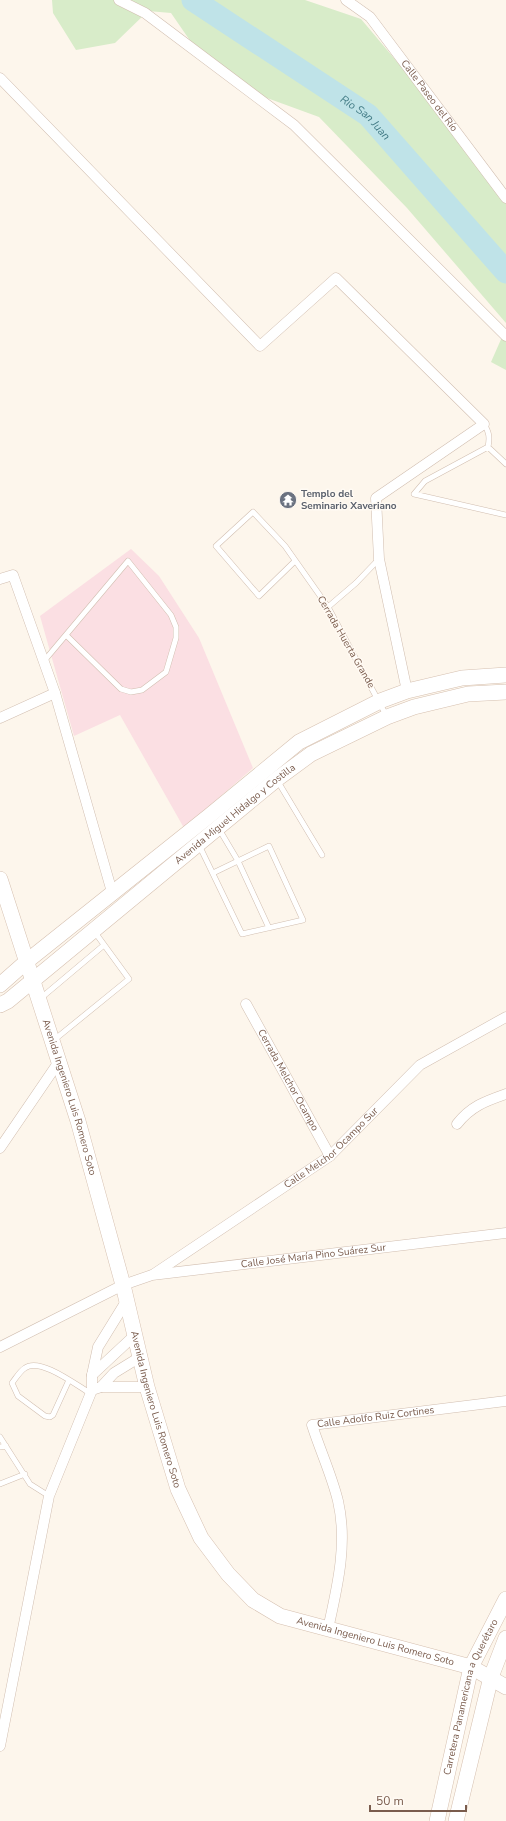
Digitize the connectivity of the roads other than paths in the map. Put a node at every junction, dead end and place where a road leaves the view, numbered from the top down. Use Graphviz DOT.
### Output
graph roads {
  1 [pos="119,0"];
  2 [pos="346,0"];
  3 [pos="0,78"];
  4 [pos="506,198"];
  5 [pos="506,336"];
  6 [pos="484,424"];
  7 [pos="488,447"];
  8 [pos="506,464"];
  9 [pos="506,515"];
  10 [pos="379,559"];
  11 [pos="295,561"];
  12 [pos="0,579"];
  13 [pos="328,607"];
  14 [pos="66,634"];
  15 [pos="44,661"];
  16 [pos="506,675"];
  17 [pos="407,691"];
  18 [pos="506,692"];
  19 [pos="55,694"];
  20 [pos="380,702"];
  21 [pos="387,717"];
  22 [pos="0,718"];
  23 [pos="276,779"];
  24 [pos="218,828"];
  25 [pos="191,830"];
  26 [pos="198,844"];
  27 [pos="322,855"];
  28 [pos="238,861"];
  29 [pos="213,873"];
  30 [pos="0,879"];
  31 [pos="112,892"];
  32 [pos="268,928"];
  33 [pos="93,931"];
  34 [pos="104,945"];
  35 [pos="26,962"];
  36 [pos="32,980"];
  37 [pos="0,983"];
  38 [pos="38,1000"];
  39 [pos="4,1003"];
  40 [pos="246,1004"];
  41 [pos="506,1017"];
  42 [pos="52,1042"];
  43 [pos="58,1063"];
  44 [pos="506,1094"];
  45 [pos="458,1124"];
  46 [pos="0,1148"];
  47 [pos="330,1156"];
  48 [pos="506,1233"];
  49 [pos="152,1275"];
  50 [pos="123,1286"];
  51 [pos="127,1300"];
  52 [pos="135,1335"];
  53 [pos="0,1347"];
  54 [pos="140,1357"];
  55 [pos="92,1375"];
  56 [pos="69,1380"];
  57 [pos="147,1387"];
  58 [pos="94,1390"];
  59 [pos="506,1401"];
  60 [pos="0,1438"];
  61 [pos="6,1446"];
  62 [pos="0,1447"];
  63 [pos="25,1474"];
  64 [pos="0,1484"];
  65 [pos="49,1496"];
  66 [pos="506,1599"];
  67 [pos="328,1629"];
  68 [pos="506,1638"];
  69 [pos="471,1667"];
  70 [pos="491,1678"];
  71 [pos="506,1687"];
  72 [pos="0,1746"];
  73 [pos="437,1821"];
  74 [pos="456,1821"];
  1 -- 5 [label="street"];
  2 -- 4 [label="street, Calle Paseo del Río"];
  3 -- 6 [label="street"];
  6 -- 7 [label="lane"];
  6 -- 10 [label="street"];
  7 -- 8 [label="lane"];
  7 -- 9 [label="lane"];
  10 -- 13 [label="lane"];
  10 -- 17 [label="street"];
  11 -- 11 [label="lane, Cerrada Huerta Grande"];
  11 -- 13 [label="lane, Cerrada Huerta Grande"];
  12 -- 15 [label="street"];
  13 -- 20 [label="lane, Cerrada Huerta Grande"];
  14 -- 14 [label="lane"];
  14 -- 15 [label="lane"];
  15 -- 19 [label="street"];
  16 -- 17 [label="street, Avenida Miguel Hidalgo y Costilla"];
  17 -- 20 [label="street, Avenida Miguel Hidalgo y Costilla"];
  18 -- 21 [label="street, Avenida Miguel Hidalgo y Costilla"];
  19 -- 22 [label="street"];
  19 -- 31 [label="street"];
  20 -- 21 [label="lane, Cerrada Huerta Grande"];
  20 -- 25 [label="street, Avenida Miguel Hidalgo y Costilla"];
  21 -- 23 [label="street, Avenida Miguel Hidalgo y Costilla"];
  23 -- 24 [label="street, Avenida Miguel Hidalgo y Costilla"];
  23 -- 27 [label="lane"];
  24 -- 26 [label="street, Avenida Miguel Hidalgo y Costilla"];
  24 -- 28 [label="lane"];
  25 -- 26 [label="lane"];
  25 -- 31 [label="street, Avenida Miguel Hidalgo y Costilla"];
  26 -- 29 [label="lane"];
  26 -- 33 [label="street, Avenida Miguel Hidalgo y Costilla"];
  28 -- 29 [label="lane"];
  28 -- 32 [label="lane"];
  28 -- 32 [label="lane"];
  29 -- 32 [label="lane"];
  30 -- 35 [label="street, Avenida Ingeniero Luis Romero Soto"];
  31 -- 35 [label="street, Avenida Miguel Hidalgo y Costilla"];
  33 -- 34 [label="lane"];
  33 -- 36 [label="street, Avenida Miguel Hidalgo y Costilla"];
  34 -- 38 [label="lane"];
  34 -- 42 [label="lane"];
  35 -- 36 [label="street, Avenida Ingeniero Luis Romero Soto"];
  35 -- 37 [label="street, Avenida Miguel Hidalgo y Costilla"];
  36 -- 38 [label="street, Avenida Ingeniero Luis Romero Soto"];
  36 -- 39 [label="street, Avenida Miguel Hidalgo y Costilla"];
  37 -- 39 [label="street"];
  38 -- 42 [label="street, Avenida Ingeniero Luis Romero Soto"];
  40 -- 47 [label="street, Cerrada Melchor Ocampo"];
  41 -- 47 [label="street, Calle Melchor Ocampo Sur"];
  42 -- 43 [label="street, Avenida Ingeniero Luis Romero Soto"];
  43 -- 46 [label="street"];
  43 -- 50 [label="street, Avenida Ingeniero Luis Romero Soto"];
  44 -- 45 [label="street"];
  47 -- 49 [label="street, Calle Melchor Ocampo Sur"];
  48 -- 49 [label="street, Calle José María Pino Suárez Sur"];
  49 -- 50 [label="street, Calle José María Pino Suárez Sur"];
  50 -- 51 [label="street, Avenida Ingeniero Luis Romero Soto"];
  50 -- 53 [label="street, Calle José María Pino Suárez Sur"];
  51 -- 52 [label="street, Avenida Ingeniero Luis Romero Soto"];
  51 -- 55 [label="street"];
  52 -- 54 [label="street, Avenida Ingeniero Luis Romero Soto"];
  52 -- 55 [label="street"];
  54 -- 57 [label="street, Avenida Ingeniero Luis Romero Soto"];
  54 -- 58 [label="street"];
  55 -- 58 [label="street"];
  56 -- 56 [label="lane"];
  56 -- 58 [label="lane"];
  57 -- 58 [label="street"];
  57 -- 67 [label="street, Avenida Ingeniero Luis Romero Soto"];
  58 -- 65 [label="street"];
  59 -- 67 [label="street, Calle Adolfo Ruiz Cortines"];
  60 -- 61 [label="lane"];
  61 -- 62 [label="lane"];
  61 -- 63 [label="lane"];
  63 -- 64 [label="lane"];
  63 -- 65 [label="lane"];
  65 -- 72 [label="street"];
  66 -- 69 [label="street, Carretera Panamericana a Querétaro"];
  67 -- 69 [label="street, Avenida Ingeniero Luis Romero Soto"];
  68 -- 70 [label="street, Carretera Panamericana a Querétaro"];
  69 -- 70 [label="street, Avenida Ingeniero Luis Romero Soto"];
  69 -- 73 [label="street, Carretera Panamericana a Querétaro"];
  70 -- 71 [label="street, Avenida Ingeniero Luis Romero Soto"];
  70 -- 74 [label="street, Carretera Panamericana a Querétaro"];
}
